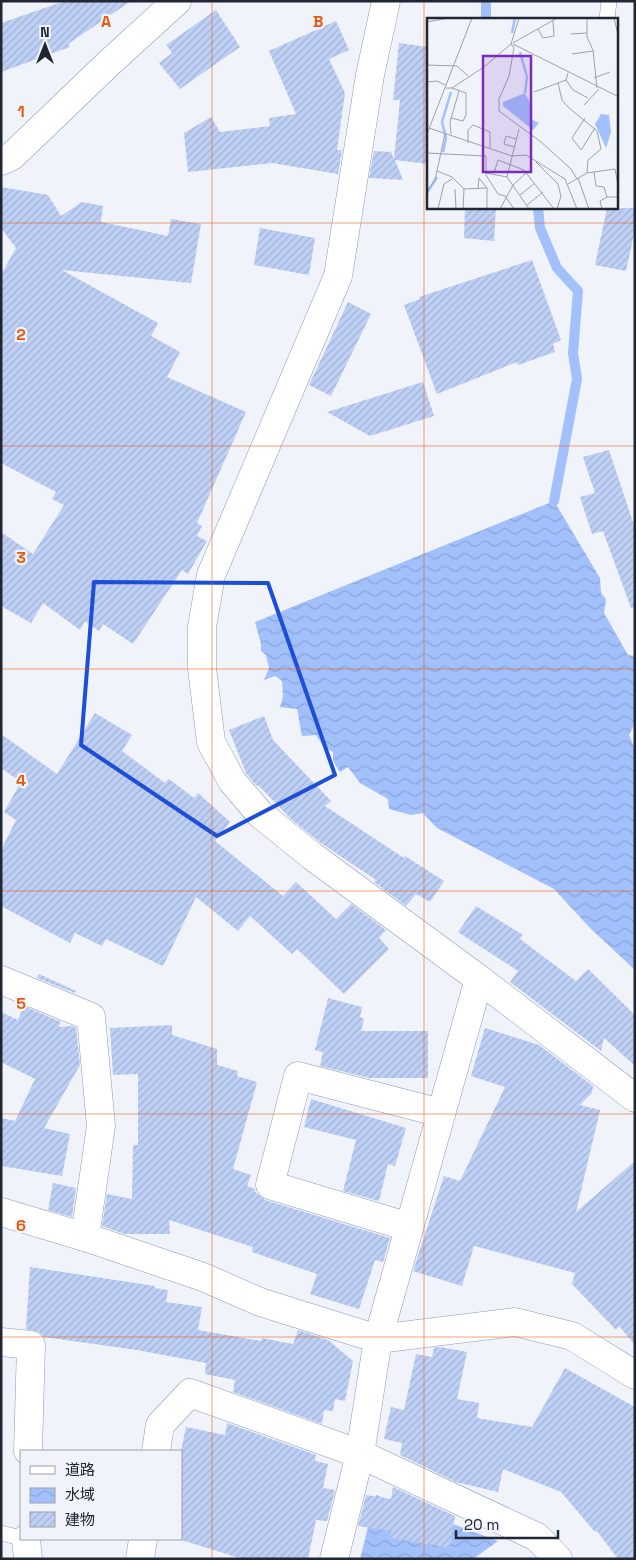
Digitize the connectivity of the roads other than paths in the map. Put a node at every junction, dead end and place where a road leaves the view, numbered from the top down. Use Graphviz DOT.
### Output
graph roads {
  1 [pos="177,1"];
  2 [pos="386,1"];
  3 [pos="609,1"];
  4 [pos="607,18"];
  5 [pos="1,162"];
  6 [pos="479,979"];
  7 [pos="1,980"];
  8 [pos="635,1098"];
  9 [pos="441,1113"];
  10 [pos="1,1212"];
  11 [pos="409,1227"];
  12 [pos="85,1237"];
  13 [pos="378,1339"];
  14 [pos="1,1342"];
  15 [pos="635,1375"];
  16 [pos="28,1450"];
  17 [pos="156,1450"];
  18 [pos="360,1454"];
  19 [pos="1,1533"];
  20 [pos="20,1538"];
  21 [pos="26,1540"];
  22 [pos="143,1540"];
  23 [pos="28,1559"];
  24 [pos="140,1559"];
  25 [pos="334,1559"];
  26 [pos="558,1559"];
  1 -- 5 [label="street"];
  2 -- 6 [label="street"];
  3 -- 4 [label="lane"];
  6 -- 8 [label="street"];
  6 -- 9 [label="street"];
  7 -- 12 [label="street"];
  9 -- 11 [label="street"];
  9 -- 11 [label="street"];
  10 -- 12 [label="street"];
  11 -- 13 [label="street"];
  12 -- 13 [label="street"];
  13 -- 15 [label="street"];
  13 -- 18 [label="street"];
  14 -- 16 [label="street"];
  17 -- 18 [label="street"];
  18 -- 25 [label="street"];
  18 -- 26 [label="street"];
  19 -- 20 [label="lane"];
  21 -- 23 [label="street"];
  22 -- 24 [label="street"];
}
